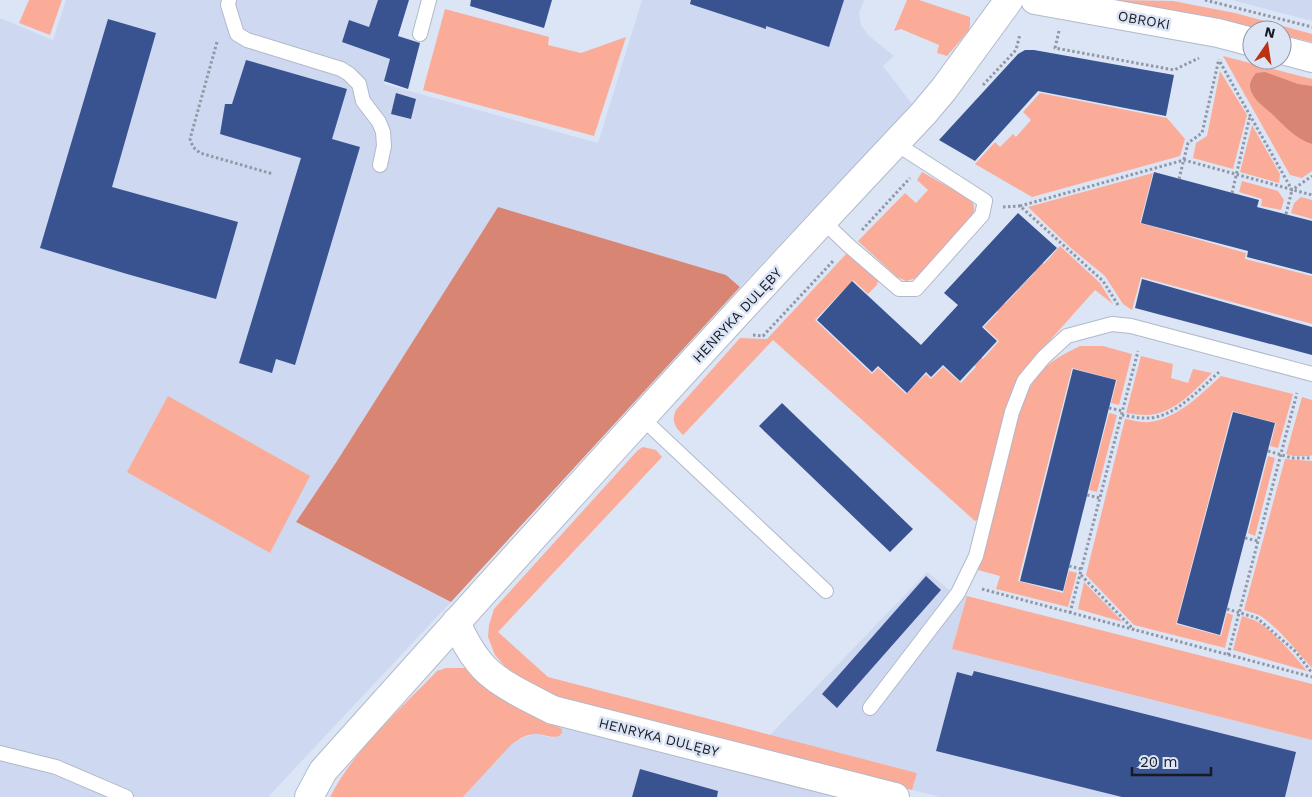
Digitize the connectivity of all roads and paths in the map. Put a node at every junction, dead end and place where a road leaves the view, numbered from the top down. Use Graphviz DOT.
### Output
graph roads {
  1 [pos="429,0"];
  2 [pos="1009,0"];
  3 [pos="1035,0"];
  4 [pos="1205,0"];
  5 [pos="229,3"];
  6 [pos="1060,23"];
  7 [pos="1312,26"];
  8 [pos="420,34"];
  9 [pos="1242,40"];
  10 [pos="1220,51"];
  11 [pos="1292,53"];
  12 [pos="1206,54"];
  13 [pos="1216,55"];
  14 [pos="1312,58"];
  15 [pos="1218,60"];
  16 [pos="1250,115"];
  17 [pos="895,144"];
  18 [pos="1184,160"];
  19 [pos="380,165"];
  20 [pos="274,174"];
  21 [pos="1236,175"];
  22 [pos="1312,176"];
  23 [pos="1179,179"];
  24 [pos="1292,190"];
  25 [pos="1232,193"];
  26 [pos="1312,195"];
  27 [pos="1286,214"];
  28 [pos="823,221"];
  29 [pos="1131,326"];
  30 [pos="1138,351"];
  31 [pos="1147,353"];
  32 [pos="1210,370"];
  33 [pos="1219,372"];
  34 [pos="1227,374"];
  35 [pos="1312,374"];
  36 [pos="1289,390"];
  37 [pos="1298,393"];
  38 [pos="1305,394"];
  39 [pos="1109,408"];
  40 [pos="1122,413"];
  41 [pos="642,418"];
  42 [pos="1268,452"];
  43 [pos="1281,455"];
  44 [pos="1312,458"];
  45 [pos="1087,495"];
  46 [pos="1100,498"];
  47 [pos="1245,538"];
  48 [pos="1258,541"];
  49 [pos="1069,566"];
  50 [pos="1081,569"];
  51 [pos="1080,574"];
  52 [pos="977,588"];
  53 [pos="826,591"];
  54 [pos="1227,609"];
  55 [pos="1239,612"];
  56 [pos="1070,613"];
  57 [pos="456,622"];
  58 [pos="1134,630"];
  59 [pos="1228,655"];
  60 [pos="1312,673"];
  61 [pos="1312,677"];
  62 [pos="870,708"];
  63 [pos="0,753"];
  64 [pos="126,797"];
  65 [pos="309,797"];
  66 [pos="895,797"];
  1 -- 8 [label="lane"];
  2 -- 17 [label="street, HENRYKA DULĘBY"];
  3 -- 9 [label="street, OBROKI"];
  4 -- 7 [label="path"];
  5 -- 19 [label="lane"];
  5 -- 20 [label="path"];
  6 -- 12 [label="path"];
  10 -- 15 [label="path"];
  11 -- 14 [label="street"];
  13 -- 15 [label="path"];
  15 -- 16 [label="path"];
  15 -- 18 [label="path"];
  16 -- 21 [label="path"];
  16 -- 24 [label="path"];
  17 -- 28 [label="street, HENRYKA DULĘBY"];
  17 -- 28 [label="lane"];
  18 -- 21 [label="path"];
  18 -- 23 [label="path"];
  18 -- 29 [label="path"];
  21 -- 24 [label="path"];
  21 -- 25 [label="path"];
  22 -- 24 [label="path"];
  24 -- 26 [label="path"];
  24 -- 27 [label="path"];
  28 -- 41 [label="street, HENRYKA DULĘBY"];
  29 -- 30 [label="path"];
  29 -- 35 [label="lane"];
  29 -- 62 [label="lane"];
  30 -- 31 [label="path"];
  30 -- 40 [label="path"];
  32 -- 33 [label="path"];
  33 -- 34 [label="path"];
  33 -- 40 [label="path"];
  36 -- 37 [label="path"];
  37 -- 38 [label="path"];
  37 -- 43 [label="path"];
  39 -- 40 [label="path"];
  40 -- 46 [label="path"];
  41 -- 53 [label="lane"];
  41 -- 57 [label="street, HENRYKA DULĘBY"];
  42 -- 43 [label="path"];
  43 -- 44 [label="path"];
  43 -- 48 [label="path"];
  45 -- 46 [label="path"];
  46 -- 50 [label="path"];
  47 -- 48 [label="path"];
  48 -- 55 [label="path"];
  49 -- 50 [label="path"];
  50 -- 51 [label="path"];
  51 -- 56 [label="path"];
  51 -- 58 [label="path"];
  52 -- 56 [label="path"];
  54 -- 55 [label="path"];
  55 -- 59 [label="path"];
  55 -- 60 [label="path"];
  56 -- 58 [label="path"];
  57 -- 65 [label="street, HENRYKA DULĘBY"];
  57 -- 66 [label="street, HENRYKA DULĘBY"];
  58 -- 59 [label="path"];
  59 -- 61 [label="path"];
  63 -- 64 [label="lane"];
}
